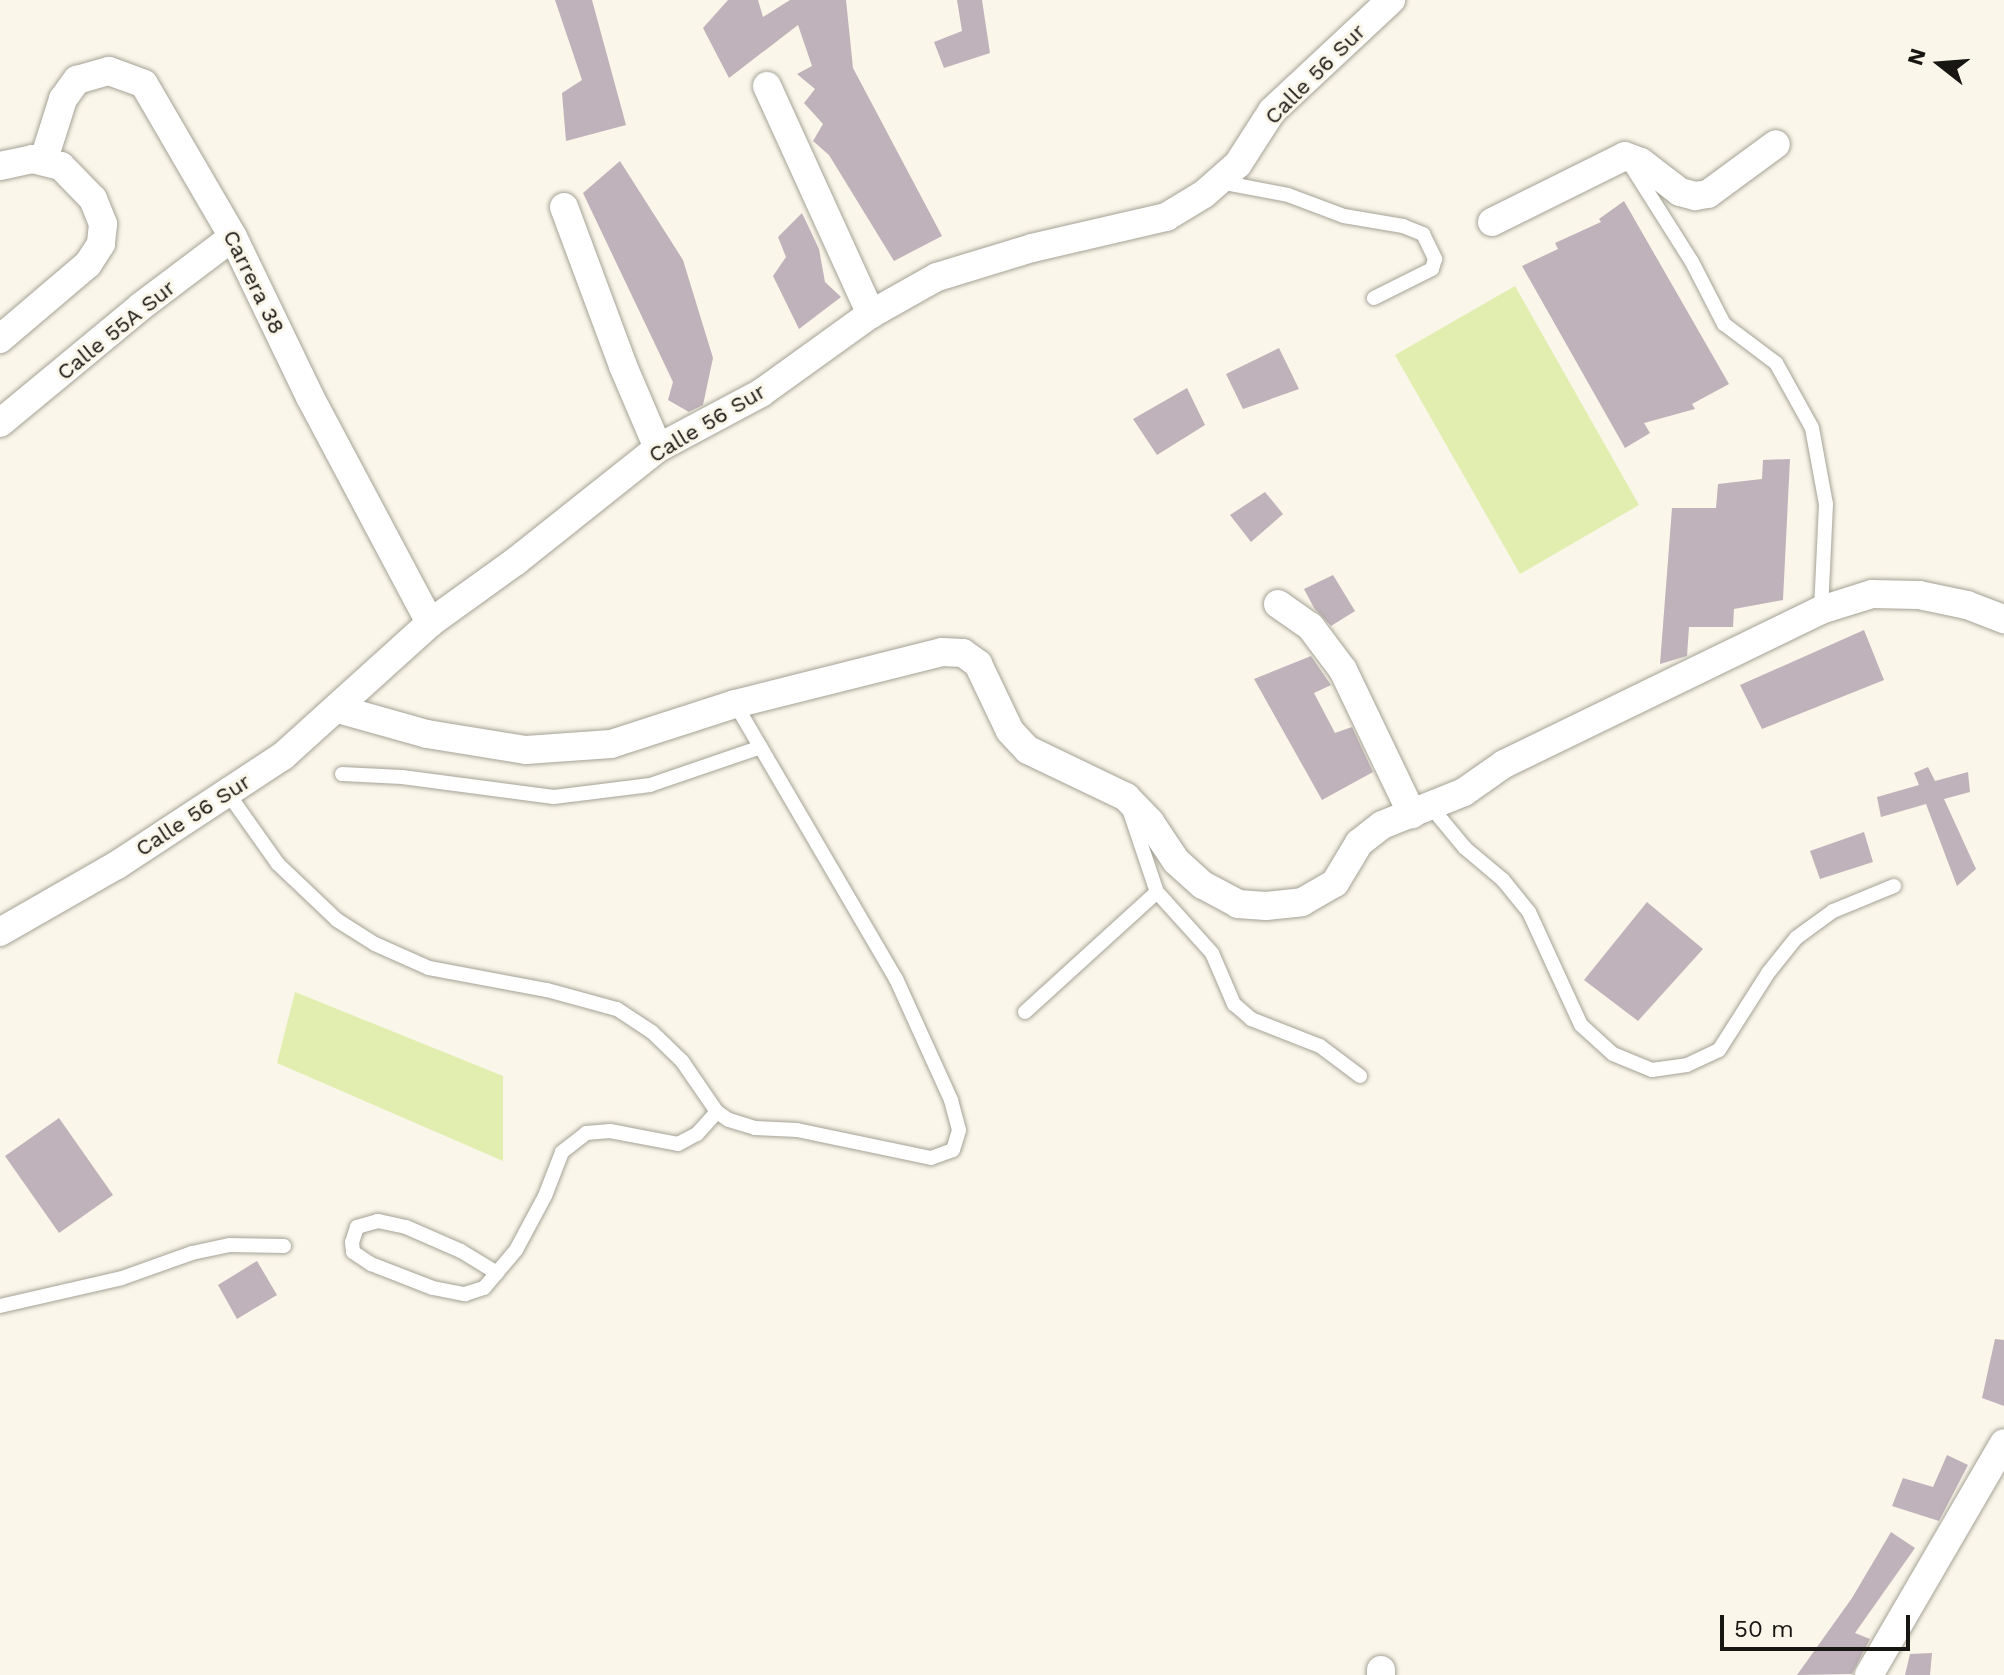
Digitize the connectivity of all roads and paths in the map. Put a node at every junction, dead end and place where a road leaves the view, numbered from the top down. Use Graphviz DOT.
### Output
graph roads {
  1 [pos="1391,0"];
  2 [pos="767,86"];
  3 [pos="1776,144"];
  4 [pos="1625,156"];
  5 [pos="44,159"];
  6 [pos="0,166"];
  7 [pos="1220,182"];
  8 [pos="564,207"];
  9 [pos="1492,222"];
  10 [pos="233,237"];
  11 [pos="1374,298"];
  12 [pos="871,314"];
  13 [pos="0,339"];
  14 [pos="0,423"];
  15 [pos="658,448"];
  16 [pos="1278,604"];
  17 [pos="1821,610"];
  18 [pos="2004,619"];
  19 [pos="430,623"];
  20 [pos="735,704"];
  21 [pos="338,709"];
  22 [pos="761,747"];
  23 [pos="342,774"];
  24 [pos="227,792"];
  25 [pos="1126,797"];
  26 [pos="1422,810"];
  27 [pos="1894,886"];
  28 [pos="1157,892"];
  29 [pos="0,932"];
  30 [pos="1025,1012"];
  31 [pos="1360,1076"];
  32 [pos="717,1112"];
  33 [pos="284,1246"];
  34 [pos="497,1273"];
  35 [pos="0,1306"];
  36 [pos="2004,1443"];
  37 [pos="1869,1675"];
  1 -- 7 [label="street, Calle 56 Sur"];
  2 -- 12 [label="street"];
  3 -- 4 [label="street"];
  4 -- 9 [label="street"];
  4 -- 17 [label="lane"];
  5 -- 6 [label="street"];
  5 -- 10 [label="street, Carrera 38"];
  5 -- 13 [label="street"];
  7 -- 11 [label="lane"];
  7 -- 12 [label="street, Calle 56 Sur"];
  8 -- 15 [label="street"];
  10 -- 14 [label="street, Calle 55A Sur"];
  10 -- 19 [label="street, Carrera 38"];
  12 -- 15 [label="street, Calle 56 Sur"];
  15 -- 19 [label="street, Calle 56 Sur"];
  16 -- 26 [label="street"];
  17 -- 18 [label="street"];
  17 -- 26 [label="street"];
  19 -- 21 [label="street, Calle 56 Sur"];
  20 -- 21 [label="street"];
  20 -- 22 [label="lane"];
  20 -- 25 [label="street"];
  21 -- 24 [label="street, Calle 56 Sur"];
  22 -- 23 [label="lane"];
  22 -- 32 [label="lane"];
  24 -- 29 [label="street, Calle 56 Sur"];
  24 -- 32 [label="lane"];
  25 -- 26 [label="street"];
  25 -- 28 [label="lane"];
  26 -- 27 [label="lane"];
  28 -- 30 [label="lane"];
  28 -- 31 [label="lane"];
  32 -- 34 [label="lane"];
  33 -- 35 [label="lane"];
  34 -- 34 [label="lane"];
  36 -- 37 [label="street"];
}
